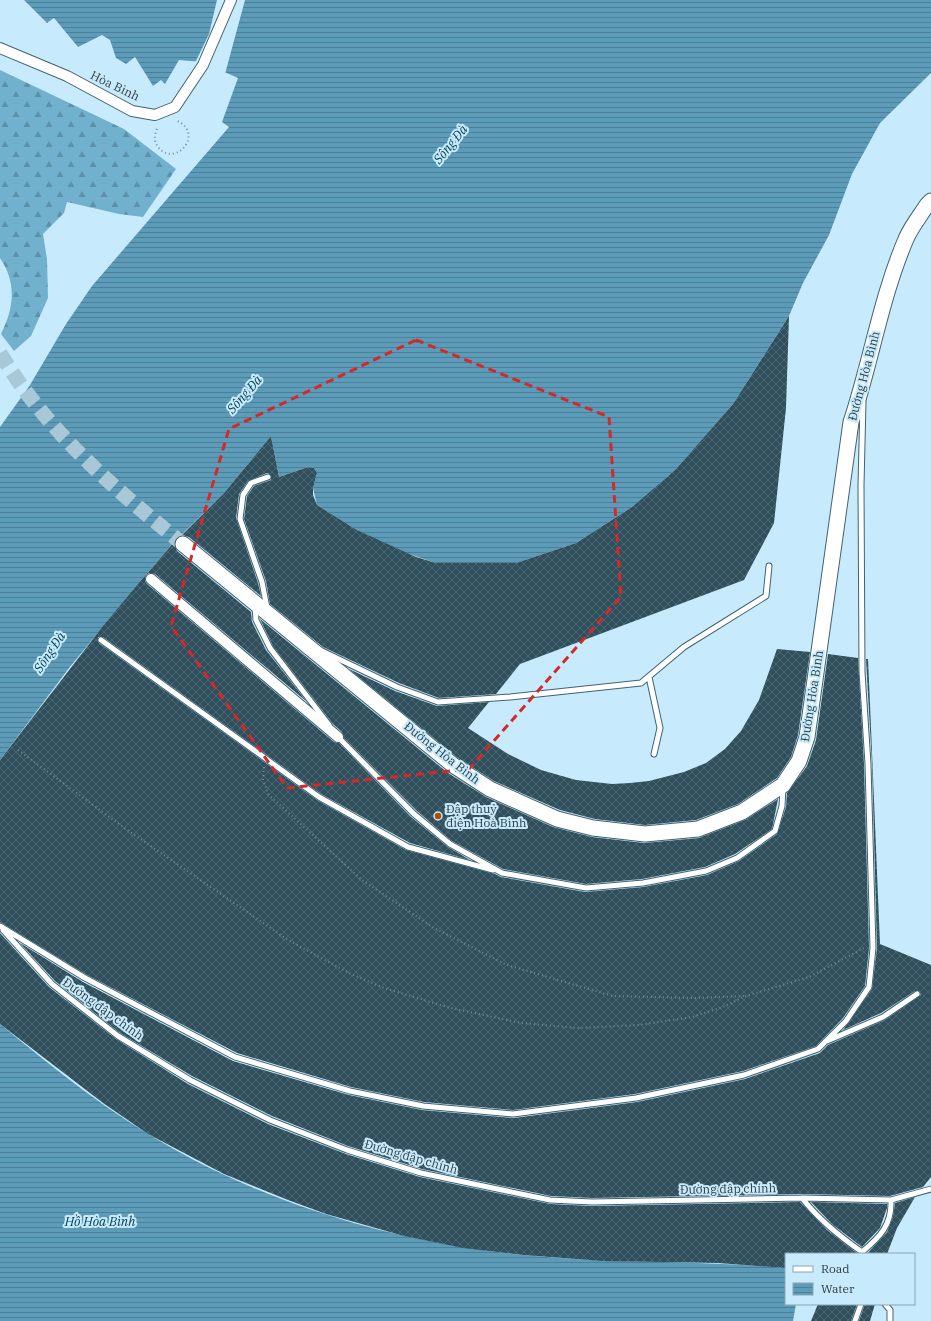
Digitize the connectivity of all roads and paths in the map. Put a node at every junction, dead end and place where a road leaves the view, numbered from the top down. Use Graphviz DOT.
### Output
graph roads {
  1 [pos="232,0"];
  2 [pos="0,48"];
  3 [pos="175,120"];
  4 [pos="156,129"];
  5 [pos="931,201"];
  6 [pos="865,380"];
  7 [pos="268,477"];
  8 [pos="184,544"];
  9 [pos="769,566"];
  10 [pos="151,579"];
  11 [pos="255,602"];
  12 [pos="268,613"];
  13 [pos="100,640"];
  14 [pos="305,643"];
  15 [pos="649,677"];
  16 [pos="338,737"];
  17 [pos="18,750"];
  18 [pos="654,754"];
  19 [pos="265,758"];
  20 [pos="783,785"];
  21 [pos="502,873"];
  22 [pos="0,926"];
  23 [pos="873,943"];
  24 [pos="917,994"];
  25 [pos="746,996"];
  26 [pos="825,1042"];
  27 [pos="931,1189"];
  28 [pos="802,1198"];
  29 [pos="891,1200"];
  30 [pos="862,1253"];
  31 [pos="861,1305"];
  32 [pos="886,1305"];
  33 [pos="854,1321"];
  34 [pos="890,1321"];
  1 -- 2 [label="street, Hòa Bình"];
  3 -- 4 [label="path"];
  5 -- 6 [label="main road, Đường Hòa Bình"];
  6 -- 20 [label="main road, Đường Hòa Bình"];
  6 -- 23 [label="lane"];
  7 -- 12 [label="lane"];
  8 -- 11 [label="main road, Đường Hòa Bình"];
  9 -- 15 [label="lane"];
  10 -- 16 [label="street"];
  11 -- 12 [label="main road, Đường Hòa Bình"];
  11 -- 16 [label="lane"];
  12 -- 14 [label="main road, Đường Hòa Bình"];
  13 -- 19 [label="lane"];
  14 -- 15 [label="lane"];
  14 -- 20 [label="main road, Đường Hòa Bình"];
  15 -- 18 [label="lane"];
  16 -- 21 [label="lane"];
  17 -- 25 [label="path"];
  19 -- 21 [label="lane"];
  19 -- 25 [label="path"];
  20 -- 21 [label="lane"];
  22 -- 26 [label="lane"];
  22 -- 28 [label="lane, Đường đập chính"];
  23 -- 25 [label="path"];
  23 -- 26 [label="lane"];
  24 -- 26 [label="lane"];
  27 -- 29 [label="lane, Đường đập chính"];
  28 -- 29 [label="lane, Đường đập chính"];
  28 -- 30 [label="lane"];
  29 -- 30 [label="lane"];
  31 -- 33 [label="lane"];
  32 -- 34 [label="lane"];
}
